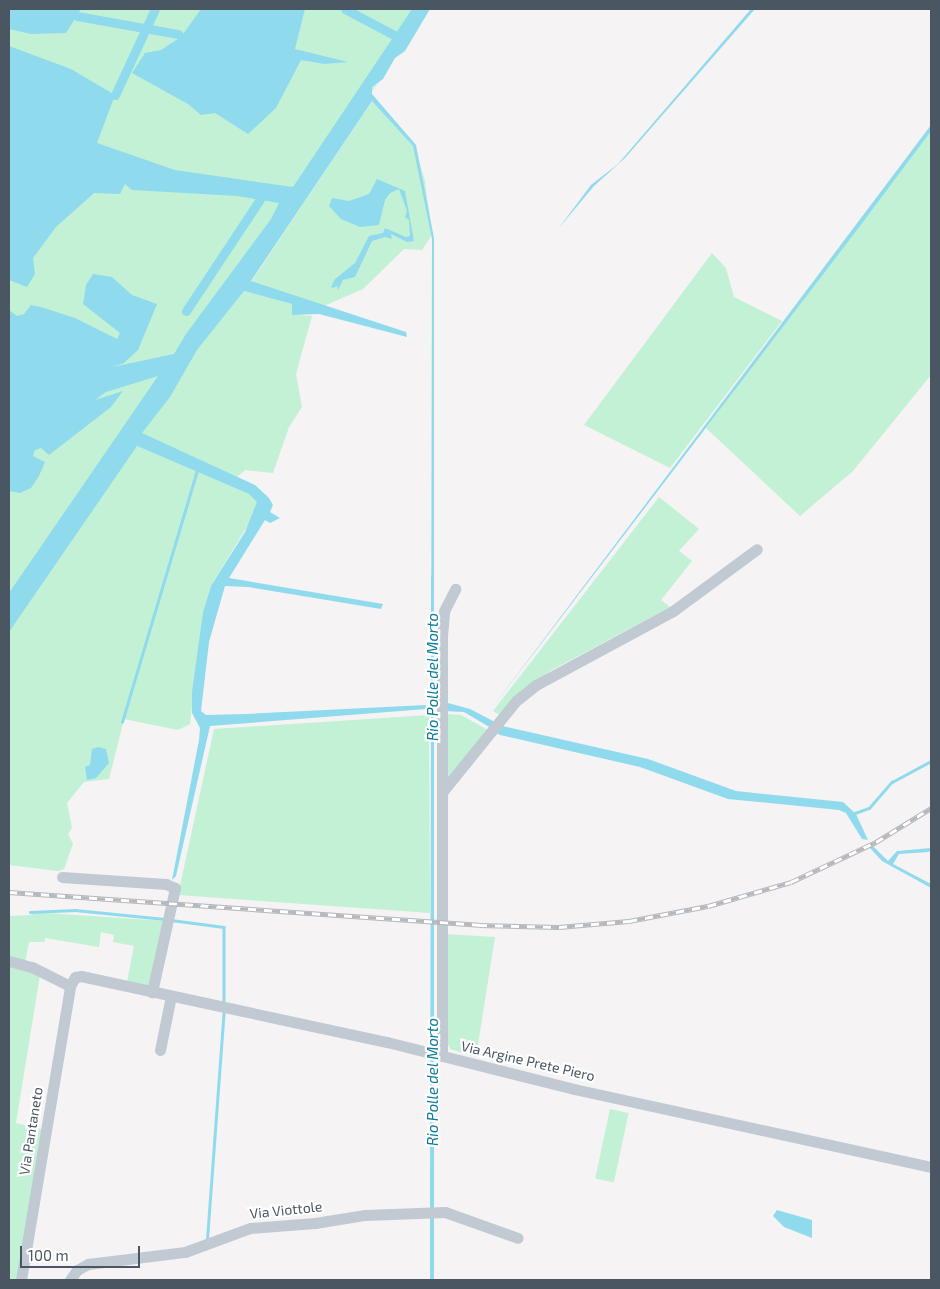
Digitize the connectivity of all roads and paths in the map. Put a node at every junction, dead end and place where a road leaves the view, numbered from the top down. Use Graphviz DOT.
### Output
graph roads {
  1 [pos="757,549"];
  2 [pos="455,589"];
  3 [pos="442,792"];
  4 [pos="62,877"];
  5 [pos="9,961"];
  6 [pos="70,986"];
  7 [pos="152,992"];
  8 [pos="171,996"];
  9 [pos="160,1050"];
  10 [pos="437,1055"];
  11 [pos="931,1167"];
  12 [pos="518,1238"];
  13 [pos="22,1280"];
  14 [pos="70,1280"];
  1 -- 3 [label="street"];
  2 -- 3 [label="street"];
  3 -- 10 [label="street"];
  4 -- 7 [label="street"];
  5 -- 6 [label="street"];
  6 -- 7 [label="street, Via Argine Prete Piero"];
  6 -- 13 [label="street, Via Pantaneto"];
  7 -- 8 [label="street, Via Argine Prete Piero"];
  8 -- 9 [label="street"];
  8 -- 10 [label="street, Via Argine Prete Piero"];
  10 -- 11 [label="street, Via Argine Prete Piero"];
  12 -- 14 [label="street, Via Viottole"];
}
